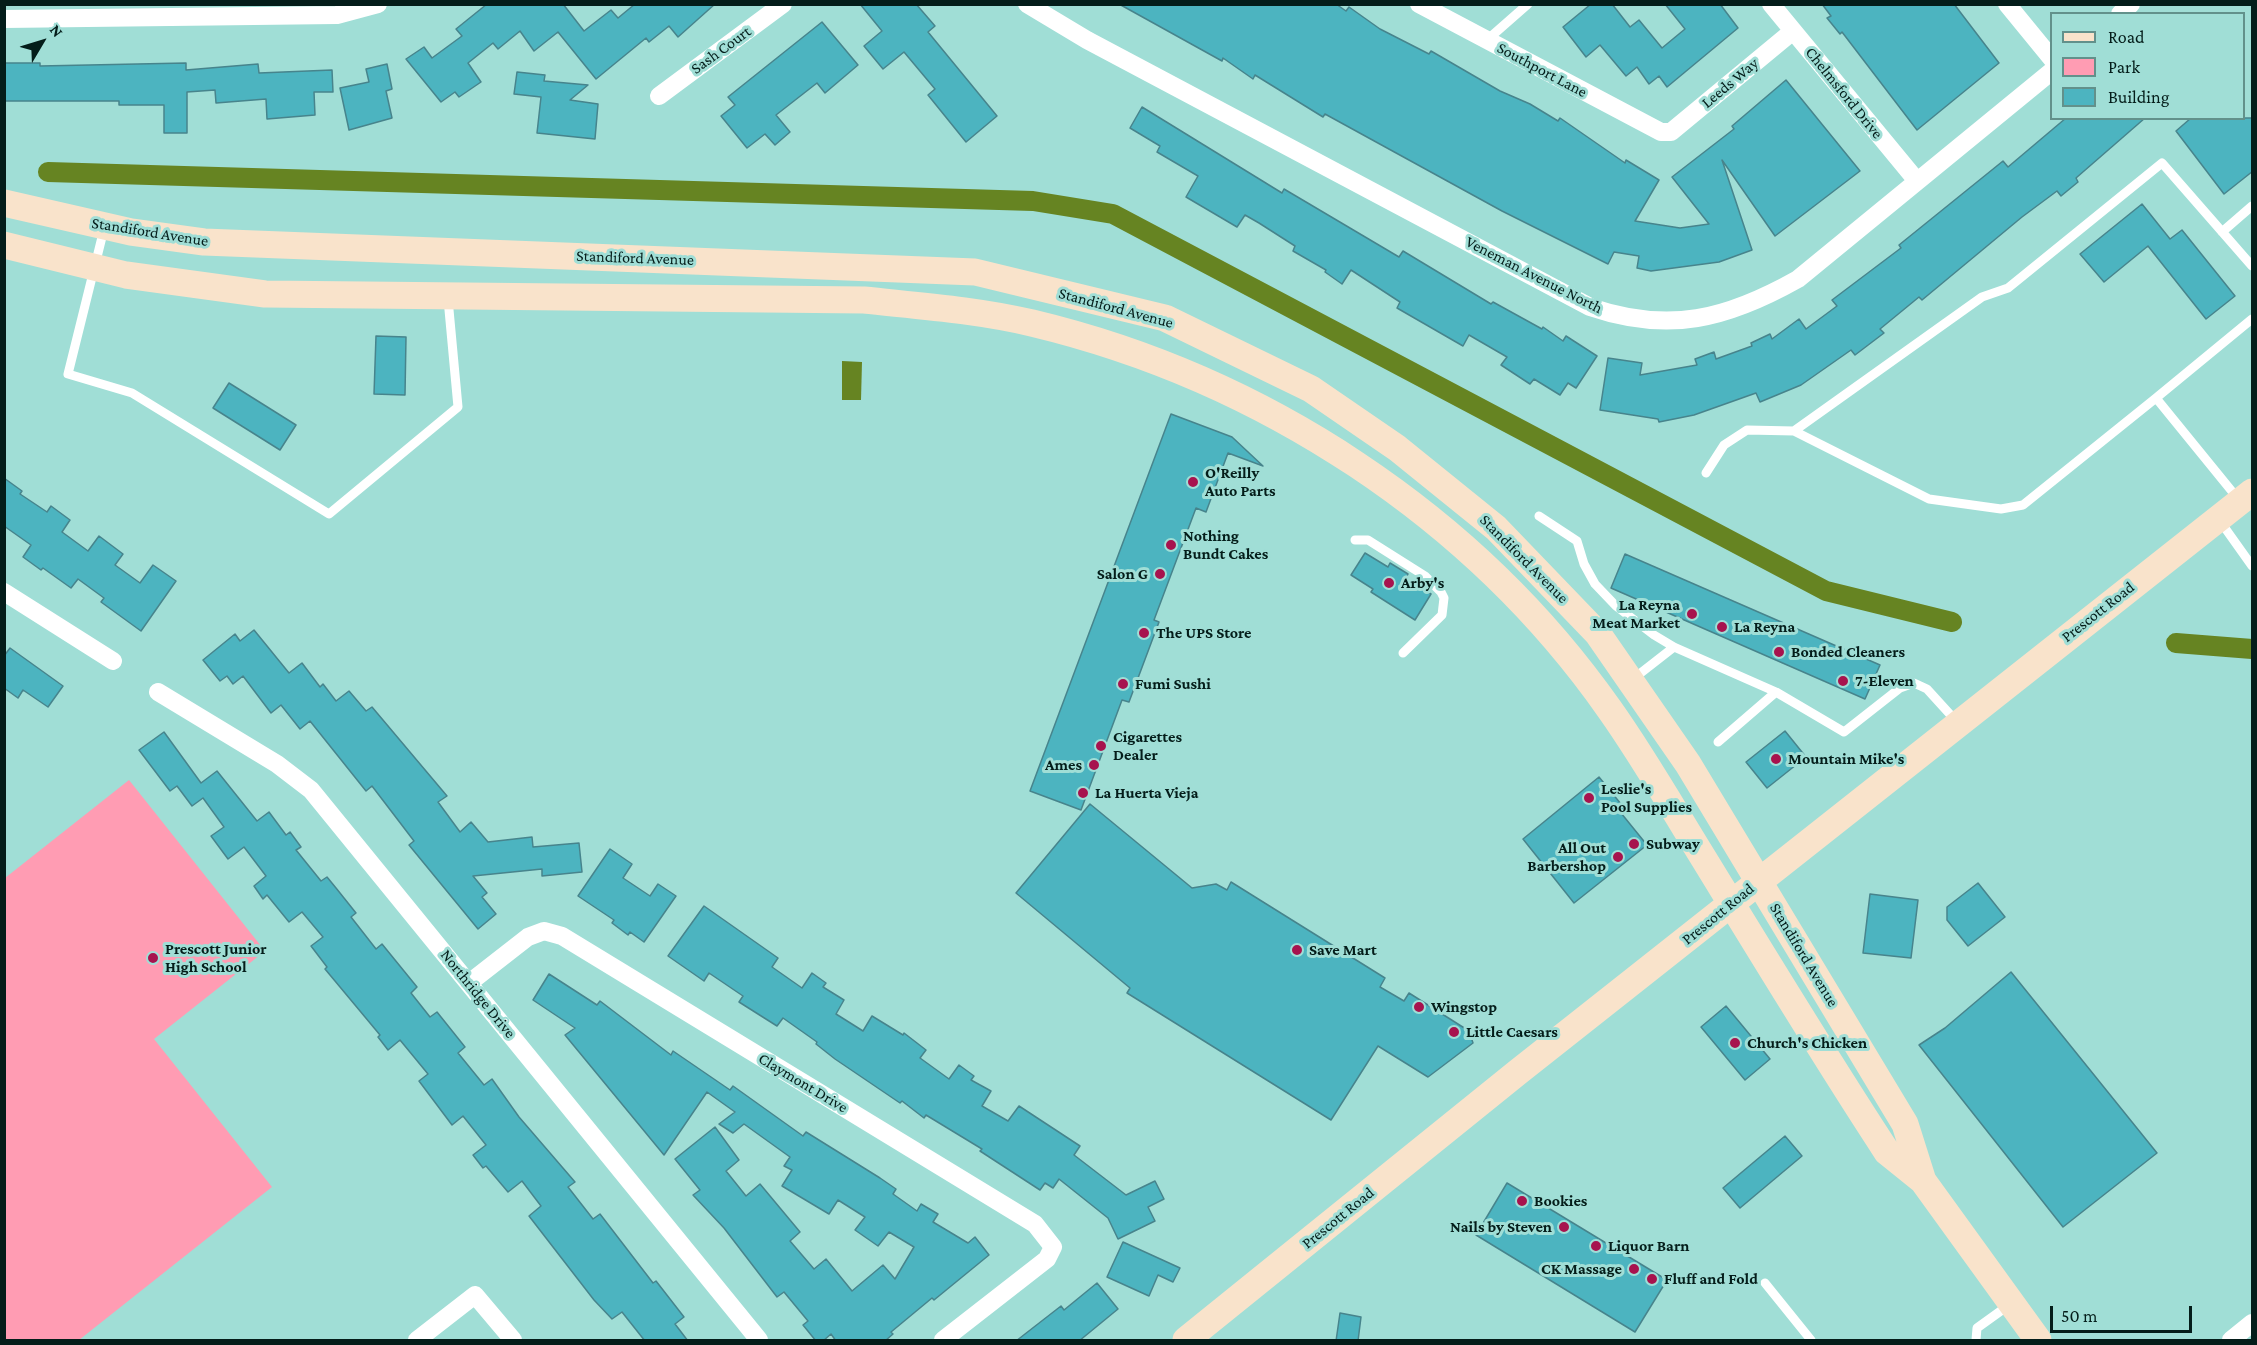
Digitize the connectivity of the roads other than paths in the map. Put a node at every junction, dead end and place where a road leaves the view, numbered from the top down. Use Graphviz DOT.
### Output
graph roads {
  1 [pos="378,4"];
  2 [pos="783,4"];
  3 [pos="1027,4"];
  4 [pos="1419,4"];
  5 [pos="1528,4"];
  6 [pos="1771,4"];
  7 [pos="2007,4"];
  8 [pos="104,12"];
  9 [pos="4,19"];
  10 [pos="1793,31"];
  11 [pos="1487,40"];
  12 [pos="2050,57"];
  13 [pos="2050,73"];
  14 [pos="659,96"];
  15 [pos="1666,132"];
  16 [pos="1917,181"];
  17 [pos="4,203"];
  18 [pos="2253,206"];
  19 [pos="104,226"];
  20 [pos="2222,232"];
  21 [pos="4,245"];
  22 [pos="2253,266"];
  23 [pos="93,268"];
  24 [pos="928,270"];
  25 [pos="448,297"];
  26 [pos="765,298"];
  27 [pos="2253,319"];
  28 [pos="2157,398"];
  29 [pos="1293,426"];
  30 [pos="1794,431"];
  31 [pos="1706,472"];
  32 [pos="2246,497"];
  33 [pos="1459,498"];
  34 [pos="1539,516"];
  35 [pos="2218,519"];
  36 [pos="1355,540"];
  37 [pos="2253,566"];
  38 [pos="5,594"];
  39 [pos="1674,647"];
  40 [pos="1403,653"];
  41 [pos="113,661"];
  42 [pos="1631,680"];
  43 [pos="158,692"];
  44 [pos="1776,692"];
  45 [pos="1958,723"];
  46 [pos="1718,742"];
  47 [pos="1760,881"];
  48 [pos="1731,904"];
  49 [pos="469,983"];
  50 [pos="1923,1181"];
  51 [pos="1765,1283"];
  52 [pos="2011,1304"];
  53 [pos="2253,1323"];
  54 [pos="417,1341"];
  55 [pos="513,1341"];
  56 [pos="759,1341"];
  57 [pos="943,1341"];
  58 [pos="1186,1341"];
  59 [pos="1811,1341"];
  60 [pos="1976,1341"];
  61 [pos="2038,1341"];
  62 [pos="2231,1341"];
  1 -- 8 [label="street"];
  2 -- 14 [label="street, Sash Court"];
  3 -- 16 [label="street, Veneman Avenue North"];
  4 -- 11 [label="street, Southport Lane"];
  5 -- 11 [label="lane"];
  6 -- 10 [label="street, Chelmsford Drive"];
  7 -- 12 [label="street"];
  8 -- 9 [label="street"];
  10 -- 15 [label="street, Leeds Way"];
  10 -- 16 [label="street, Chelmsford Drive"];
  11 -- 15 [label="street, Southport Lane"];
  13 -- 16 [label="street, Veneman Avenue North"];
  17 -- 19 [label="main road, Standiford Avenue"];
  18 -- 20 [label="lane"];
  19 -- 23 [label="lane"];
  19 -- 24 [label="main road, Standiford Avenue"];
  20 -- 22 [label="lane"];
  20 -- 30 [label="lane"];
  21 -- 23 [label="main road, Standiford Avenue"];
  23 -- 25 [label="main road, Standiford Avenue"];
  23 -- 25 [label="lane"];
  24 -- 26 [label="main road"];
  24 -- 33 [label="main road, Standiford Avenue"];
  25 -- 26 [label="main road, Standiford Avenue"];
  26 -- 29 [label="main road, Standiford Avenue"];
  27 -- 28 [label="lane"];
  28 -- 30 [label="lane"];
  28 -- 32 [label="lane"];
  29 -- 33 [label="main road"];
  29 -- 48 [label="main road, Standiford Avenue"];
  30 -- 31 [label="lane"];
  32 -- 35 [label="main road, Prescott Road"];
  33 -- 42 [label="main road, Standiford Avenue"];
  34 -- 39 [label="lane"];
  35 -- 37 [label="lane"];
  35 -- 45 [label="main road, Prescott Road"];
  36 -- 40 [label="lane"];
  38 -- 41 [label="street"];
  39 -- 42 [label="lane"];
  39 -- 44 [label="lane"];
  42 -- 47 [label="main road, Standiford Avenue"];
  43 -- 49 [label="street, Northridge Drive"];
  44 -- 45 [label="lane"];
  44 -- 46 [label="lane"];
  45 -- 47 [label="main road, Prescott Road"];
  47 -- 48 [label="main road, Prescott Road"];
  47 -- 50 [label="main road, Standiford Avenue"];
  48 -- 50 [label="main road, Standiford Avenue"];
  48 -- 58 [label="main road, Prescott Road"];
  49 -- 56 [label="street, Northridge Drive"];
  49 -- 57 [label="street, Claymont Drive"];
  50 -- 52 [label="main road, Standiford Avenue"];
  51 -- 59 [label="lane"];
  52 -- 60 [label="lane"];
  52 -- 61 [label="main road, Standiford Avenue"];
  53 -- 62 [label="street"];
  54 -- 55 [label="street"];
}
